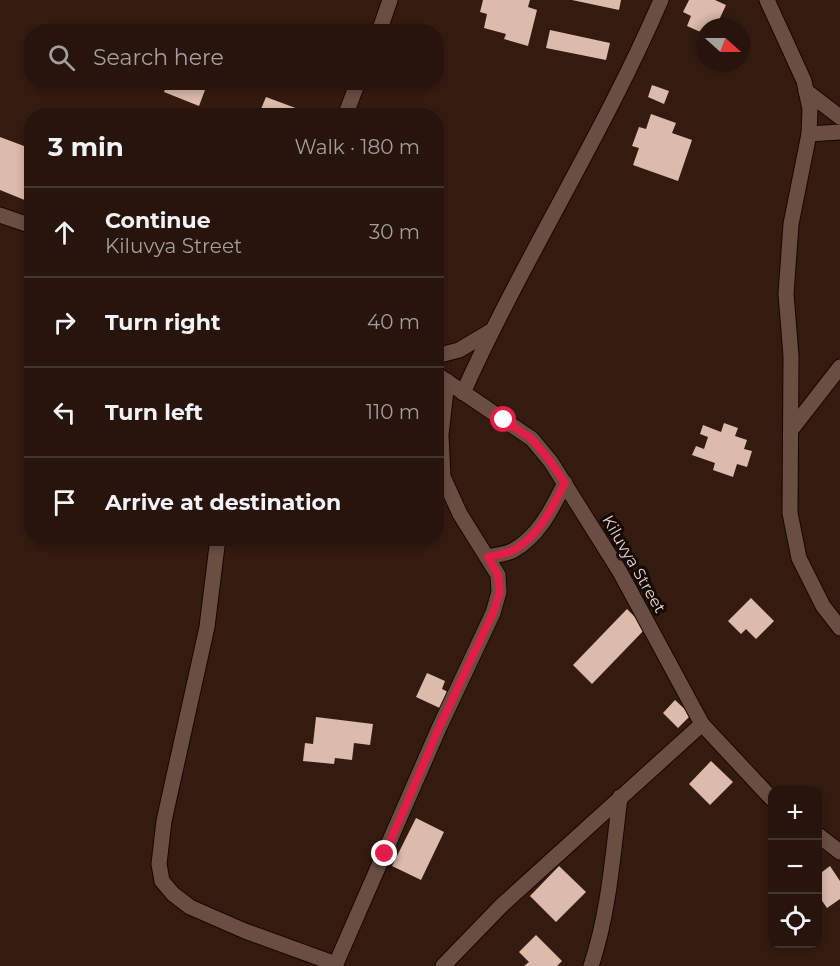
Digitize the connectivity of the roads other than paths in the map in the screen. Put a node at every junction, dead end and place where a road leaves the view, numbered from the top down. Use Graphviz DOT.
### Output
graph roads {
  1 [pos="390,0"];
  2 [pos="661,0"];
  3 [pos="767,0"];
  4 [pos="382,24"];
  5 [pos="355,90"];
  6 [pos="806,91"];
  7 [pos="348,108"];
  8 [pos="840,117"];
  9 [pos="840,132"];
  10 [pos="809,134"];
  11 [pos="0,215"];
  12 [pos="24,223"];
  13 [pos="491,331"];
  14 [pos="444,354"];
  15 [pos="840,367"];
  16 [pos="444,379"];
  17 [pos="463,393"];
  18 [pos="792,430"];
  19 [pos="444,479"];
  20 [pos="565,483"];
  21 [pos="217,546"];
  22 [pos="488,557"];
  23 [pos="840,628"];
  24 [pos="702,724"];
  25 [pos="768,795"];
  26 [pos="621,797"];
  27 [pos="822,838"];
  28 [pos="840,852"];
  29 [pos="335,965"];
  30 [pos="443,966"];
  31 [pos="591,966"];
  1 -- 4 [label="street"];
  2 -- 13 [label="street"];
  3 -- 6 [label="street"];
  5 -- 7 [label="street"];
  6 -- 8 [label="street"];
  6 -- 10 [label="street"];
  9 -- 10 [label="street"];
  10 -- 18 [label="street"];
  11 -- 12 [label="street"];
  13 -- 14 [label="street"];
  13 -- 17 [label="street"];
  15 -- 18 [label="street"];
  16 -- 17 [label="street, Kiluvya Street"];
  17 -- 20 [label="street, Kiluvya Street"];
  18 -- 23 [label="street"];
  19 -- 22 [label="street"];
  20 -- 22 [label="street"];
  20 -- 24 [label="street, Kiluvya Street"];
  21 -- 29 [label="street"];
  22 -- 29 [label="street"];
  24 -- 25 [label="street, Kiluvya Street"];
  24 -- 26 [label="street"];
  26 -- 30 [label="street"];
  26 -- 31 [label="street"];
  27 -- 28 [label="street"];
}
